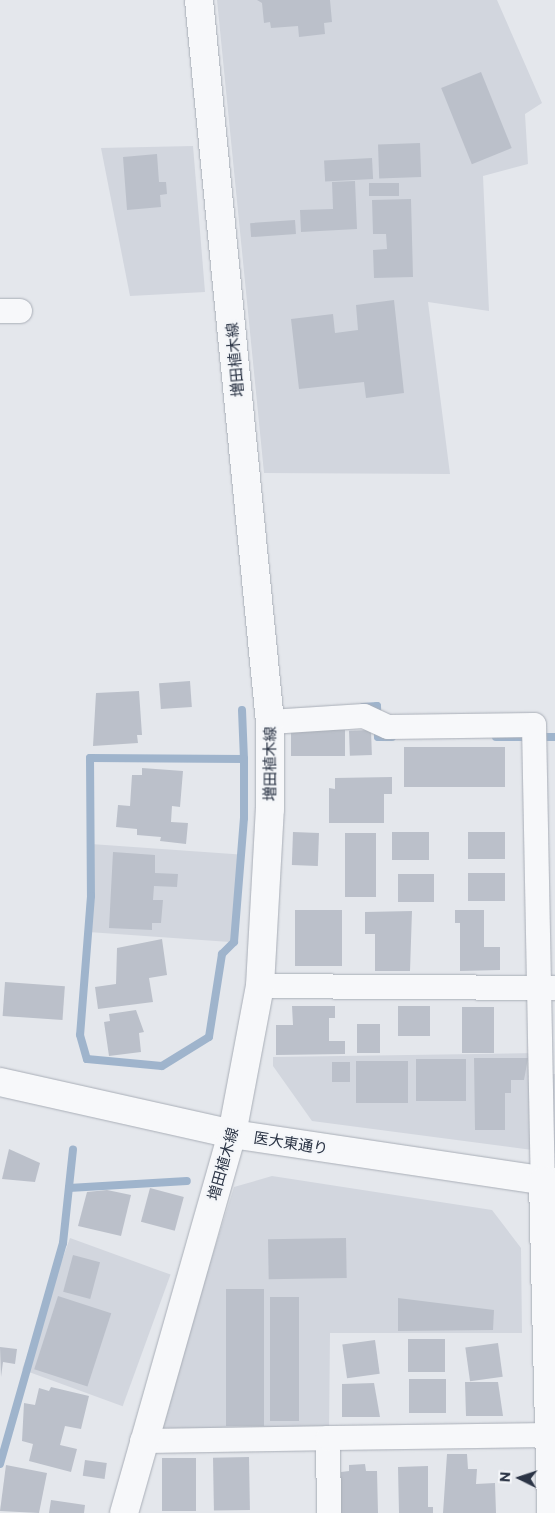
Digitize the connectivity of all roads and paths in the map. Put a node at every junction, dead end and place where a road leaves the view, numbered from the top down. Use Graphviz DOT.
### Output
graph roads {
  1 [pos="199,0"];
  2 [pos="270,722"];
  3 [pos="542,752"];
  4 [pos="260,986"];
  5 [pos="547,988"];
  6 [pos="0,1082"];
  7 [pos="232,1134"];
  8 [pos="549,1182"];
  9 [pos="553,1435"];
  10 [pos="328,1438"];
  11 [pos="142,1441"];
  12 [pos="124,1513"];
  13 [pos="329,1513"];
  14 [pos="551,1513"];
  1 -- 2 [label="street, 増田植木線"];
  2 -- 3 [label="street"];
  2 -- 4 [label="street, 増田植木線"];
  3 -- 5 [label="street"];
  4 -- 5 [label="street"];
  4 -- 7 [label="street, 増田植木線"];
  5 -- 8 [label="street"];
  6 -- 7 [label="street, 医大東通り"];
  7 -- 8 [label="street, 医大東通り"];
  7 -- 11 [label="street, 増田植木線"];
  8 -- 9 [label="street"];
  9 -- 10 [label="street"];
  9 -- 14 [label="street"];
  10 -- 11 [label="street"];
  10 -- 13 [label="street"];
  11 -- 12 [label="street, 増田植木線"];
}
